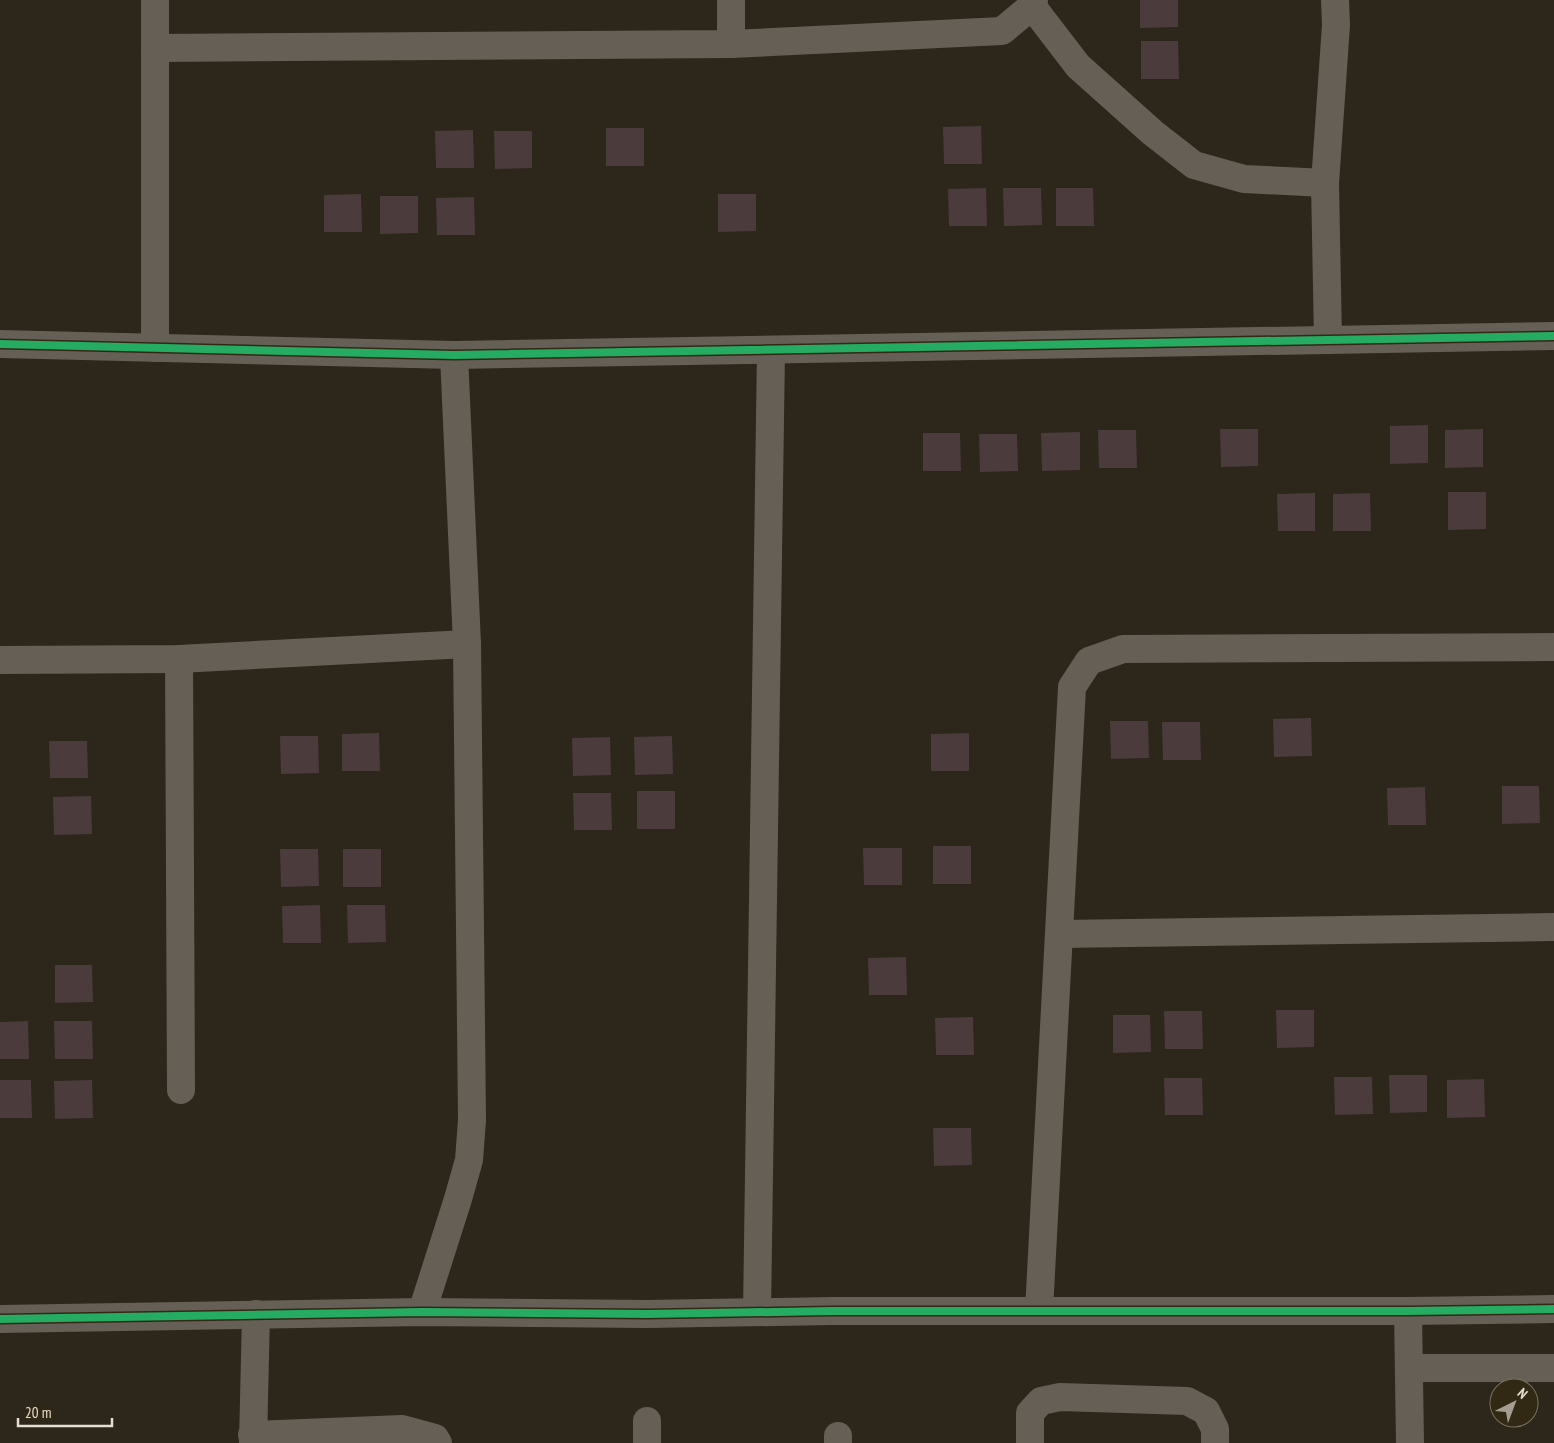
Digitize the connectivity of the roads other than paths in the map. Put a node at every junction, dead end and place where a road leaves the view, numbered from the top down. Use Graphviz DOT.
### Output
graph roads {
  1 [pos="155,0"];
  2 [pos="731,0"];
  3 [pos="1335,0"];
  4 [pos="1033,3"];
  5 [pos="731,44"];
  6 [pos="156,48"];
  7 [pos="1325,183"];
  8 [pos="1554,336"];
  9 [pos="1328,340"];
  10 [pos="0,344"];
  11 [pos="155,348"];
  12 [pos="771,350"];
  13 [pos="454,355"];
  14 [pos="467,644"];
  15 [pos="1554,647"];
  16 [pos="179,659"];
  17 [pos="0,660"];
  18 [pos="1554,927"];
  19 [pos="1060,934"];
  20 [pos="181,1090"];
  21 [pos="1554,1309"];
  22 [pos="1408,1310"];
  23 [pos="1039,1311"];
  24 [pos="422,1312"];
  25 [pos="757,1312"];
  26 [pos="256,1314"];
  27 [pos="0,1319"];
  28 [pos="1409,1368"];
  29 [pos="1554,1368"];
  30 [pos="252,1439"];
  31 [pos="438,1443"];
  32 [pos="1030,1443"];
  33 [pos="1216,1443"];
  34 [pos="1410,1443"];
  1 -- 6 [label="street"];
  2 -- 5 [label="street"];
  3 -- 7 [label="street"];
  4 -- 5 [label="street"];
  4 -- 7 [label="street"];
  5 -- 6 [label="street"];
  6 -- 11 [label="street"];
  7 -- 9 [label="street"];
  8 -- 9 [label="street"];
  9 -- 12 [label="street"];
  10 -- 11 [label="street"];
  11 -- 13 [label="street"];
  12 -- 13 [label="street"];
  12 -- 25 [label="street"];
  13 -- 14 [label="street"];
  14 -- 16 [label="street"];
  14 -- 24 [label="street"];
  15 -- 19 [label="street"];
  16 -- 17 [label="street"];
  16 -- 20 [label="street"];
  18 -- 19 [label="street"];
  19 -- 23 [label="street"];
  21 -- 22 [label="street"];
  22 -- 23 [label="street"];
  22 -- 28 [label="street"];
  23 -- 25 [label="street"];
  24 -- 25 [label="street"];
  24 -- 26 [label="street"];
  26 -- 27 [label="street"];
  26 -- 30 [label="street"];
  28 -- 29 [label="street"];
  28 -- 34 [label="street"];
  30 -- 31 [label="street"];
  32 -- 33 [label="street"];
}
